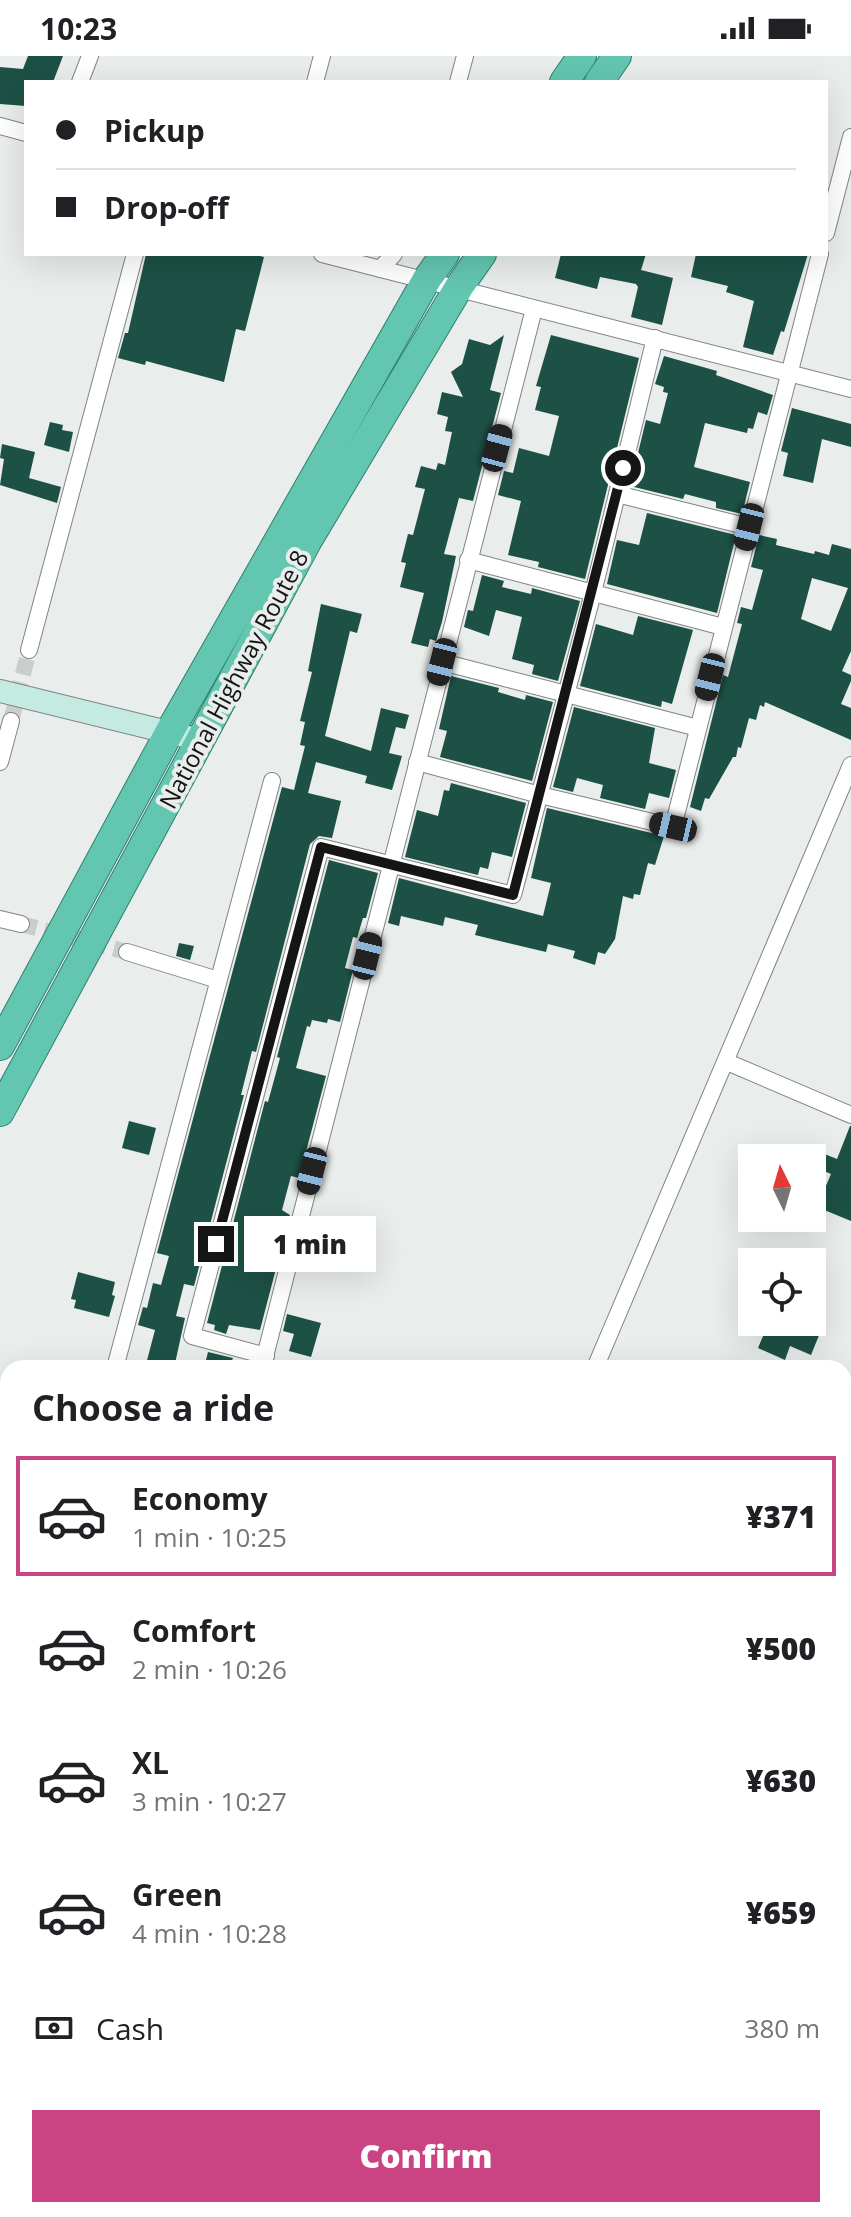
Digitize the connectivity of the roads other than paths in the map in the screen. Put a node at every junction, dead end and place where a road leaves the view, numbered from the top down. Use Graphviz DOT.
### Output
graph roads {
  1 [pos="90,56"];
  2 [pos="322,56"];
  3 [pos="465,56"];
  4 [pos="582,56"];
  5 [pos="617,56"];
  6 [pos="81,80"];
  7 [pos="316,80"];
  8 [pos="459,80"];
  9 [pos="565,80"];
  10 [pos="600,80"];
  11 [pos="0,126"];
  12 [pos="24,132"];
  13 [pos="851,137"];
  14 [pos="828,225"];
  15 [pos="134,256"];
  16 [pos="330,256"];
  17 [pos="392,256"];
  18 [pos="444,256"];
  19 [pos="481,256"];
  20 [pos="819,256"];
  21 [pos="380,269"];
  22 [pos="427,279"];
  23 [pos="459,287"];
  24 [pos="534,309"];
  25 [pos="655,338"];
  26 [pos="789,374"];
  27 [pos="851,389"];
  28 [pos="617,494"];
  29 [pos="749,527"];
  30 [pos="468,560"];
  31 [pos="593,593"];
  32 [pos="723,627"];
  33 [pos="29,650"];
  34 [pos="442,662"];
  35 [pos="0,691"];
  36 [pos="566,696"];
  37 [pos="11,721"];
  38 [pos="698,728"];
  39 [pos="170,731"];
  40 [pos="200,740"];
  41 [pos="0,762"];
  42 [pos="417,762"];
  43 [pos="851,765"];
  44 [pos="272,781"];
  45 [pos="540,795"];
  46 [pos="391,864"];
  47 [pos="0,919"];
  48 [pos="21,924"];
  49 [pos="127,952"];
  50 [pos="218,980"];
  51 [pos="0,1046"];
  52 [pos="727,1062"];
  53 [pos="0,1112"];
  54 [pos="851,1115"];
  55 [pos="117,1360"];
  56 [pos="258,1360"];
  57 [pos="265,1360"];
  58 [pos="598,1360"];
  1 -- 6 [label="street"];
  2 -- 7 [label="street"];
  3 -- 8 [label="street"];
  4 -- 9 [label="highway"];
  5 -- 10 [label="highway"];
  11 -- 12 [label="street"];
  13 -- 14 [label="street"];
  15 -- 33 [label="street"];
  16 -- 21 [label="street"];
  17 -- 21 [label="street"];
  18 -- 22 [label="highway, National Highway Route 8"];
  19 -- 23 [label="highway, National Highway Route 8"];
  20 -- 26 [label="street"];
  21 -- 22 [label="street"];
  22 -- 23 [label="street"];
  22 -- 39 [label="highway, National Highway Route 8"];
  23 -- 24 [label="street"];
  23 -- 40 [label="highway, National Highway Route 8"];
  24 -- 25 [label="street"];
  24 -- 30 [label="street"];
  25 -- 26 [label="street"];
  25 -- 28 [label="street"];
  26 -- 27 [label="street"];
  26 -- 29 [label="street"];
  28 -- 29 [label="street"];
  28 -- 31 [label="street"];
  29 -- 32 [label="street"];
  30 -- 31 [label="street"];
  30 -- 34 [label="street"];
  31 -- 32 [label="street"];
  31 -- 36 [label="street"];
  32 -- 38 [label="street"];
  34 -- 36 [label="street"];
  34 -- 42 [label="street"];
  35 -- 39 [label="main road"];
  36 -- 38 [label="street"];
  36 -- 45 [label="street"];
  37 -- 41 [label="street"];
  38 -- 45 [label="street"];
  39 -- 40 [label="main road"];
  39 -- 51 [label="highway, National Highway Route 8"];
  40 -- 53 [label="highway, National Highway Route 8"];
  42 -- 45 [label="street"];
  42 -- 46 [label="street"];
  43 -- 52 [label="street"];
  44 -- 50 [label="street"];
  45 -- 46 [label="street"];
  46 -- 56 [label="street"];
  46 -- 57 [label="street"];
  47 -- 48 [label="street"];
  49 -- 50 [label="street"];
  50 -- 55 [label="street"];
  52 -- 54 [label="street"];
  52 -- 58 [label="street"];
}
